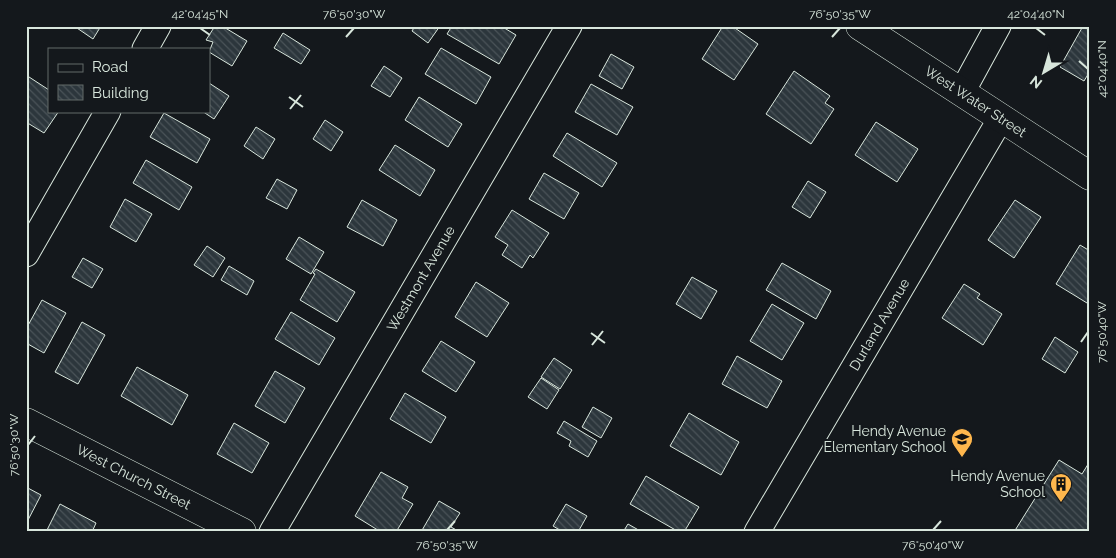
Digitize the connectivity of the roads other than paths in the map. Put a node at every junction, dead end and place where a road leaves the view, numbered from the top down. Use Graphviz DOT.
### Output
graph roads {
  1 [pos="158,26"];
  2 [pos="569,26"];
  3 [pos="860,26"];
  4 [pos="998,26"];
  5 [pos="146,48"];
  6 [pos="962,92"];
  7 [pos="107,112"];
  8 [pos="1001,118"];
  9 [pos="1090,176"];
  10 [pos="26,254"];
  11 [pos="26,422"];
  12 [pos="242,532"];
  13 [pos="272,532"];
  14 [pos="757,532"];
  1 -- 5 [label="street"];
  2 -- 13 [label="street, Westmont Avenue"];
  3 -- 6 [label="main road, West Water Street"];
  4 -- 6 [label="street"];
  6 -- 8 [label="main road, West Water Street"];
  7 -- 10 [label="street"];
  8 -- 9 [label="main road, West Water Street"];
  8 -- 14 [label="street, Durland Avenue"];
  11 -- 12 [label="main road, West Church Street"];
}
